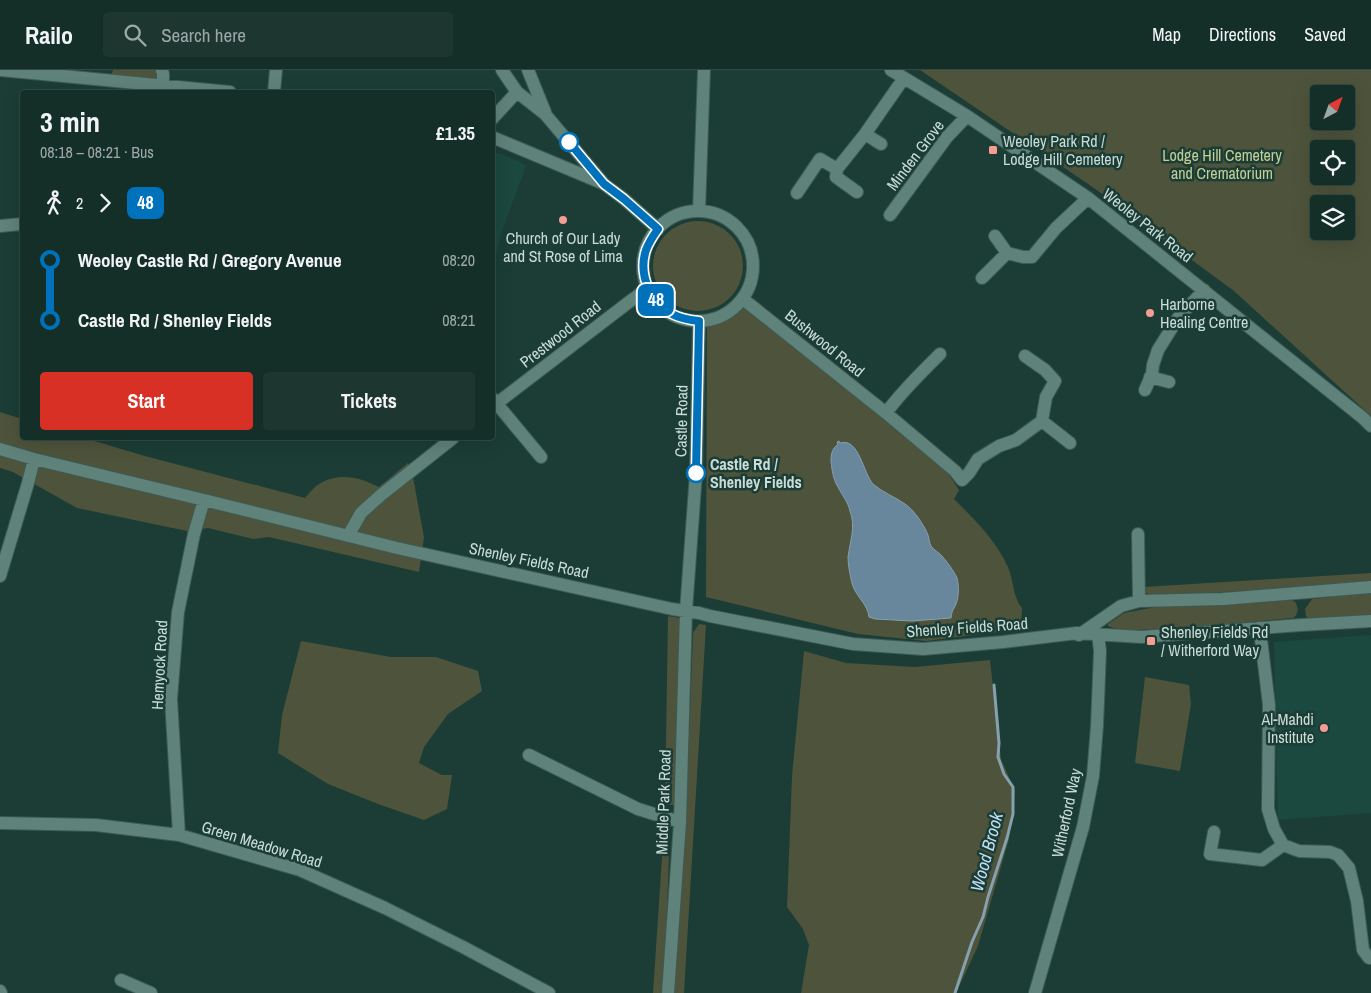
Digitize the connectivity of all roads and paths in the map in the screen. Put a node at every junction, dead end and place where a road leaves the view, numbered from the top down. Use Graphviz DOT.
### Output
graph roads {
  1 [pos="0,70"];
  2 [pos="162,70"];
  3 [pos="276,70"];
  4 [pos="502,70"];
  5 [pos="528,70"];
  6 [pos="704,70"];
  7 [pos="891,70"];
  8 [pos="44,72"];
  9 [pos="108,75"];
  10 [pos="904,78"];
  11 [pos="163,86"];
  12 [pos="196,90"];
  13 [pos="274,90"];
  14 [pos="517,92"];
  15 [pos="545,114"];
  16 [pos="495,116"];
  17 [pos="966,116"];
  18 [pos="865,134"];
  19 [pos="495,138"];
  20 [pos="881,144"];
  21 [pos="837,168"];
  22 [pos="604,184"];
  23 [pos="857,192"];
  24 [pos="797,193"];
  25 [pos="1088,198"];
  26 [pos="699,211"];
  27 [pos="890,215"];
  28 [pos="20,224"];
  29 [pos="0,226"];
  30 [pos="658,229"];
  31 [pos="995,236"];
  32 [pos="1007,252"];
  33 [pos="982,278"];
  34 [pos="648,288"];
  35 [pos="1204,290"];
  36 [pos="743,299"];
  37 [pos="699,321"];
  38 [pos="940,354"];
  39 [pos="1025,356"];
  40 [pos="1150,377"];
  41 [pos="1168,382"];
  42 [pos="1145,390"];
  43 [pos="495,402"];
  44 [pos="495,404"];
  45 [pos="886,413"];
  46 [pos="1042,421"];
  47 [pos="1371,426"];
  48 [pos="451,440"];
  49 [pos="1070,443"];
  50 [pos="0,449"];
  51 [pos="541,457"];
  52 [pos="34,459"];
  53 [pos="204,500"];
  54 [pos="1138,534"];
  55 [pos="348,536"];
  56 [pos="0,576"];
  57 [pos="1371,587"];
  58 [pos="1139,602"];
  59 [pos="686,611"];
  60 [pos="1371,621"];
  61 [pos="1259,628"];
  62 [pos="1081,634"];
  63 [pos="1098,635"];
  64 [pos="529,755"];
  65 [pos="680,822"];
  66 [pos="0,823"];
  67 [pos="1214,832"];
  68 [pos="179,836"];
  69 [pos="1283,845"];
  70 [pos="1371,958"];
  71 [pos="121,980"];
  72 [pos="151,993"];
  73 [pos="549,993"];
  74 [pos="668,993"];
  75 [pos="1035,993"];
  1 -- 8 [label="street"];
  2 -- 11 [label="street"];
  3 -- 13 [label="street"];
  4 -- 14 [label="street"];
  5 -- 15 [label="street"];
  6 -- 26 [label="street"];
  7 -- 10 [label="street, Weoley Park Road"];
  8 -- 9 [label="street"];
  9 -- 11 [label="street"];
  10 -- 17 [label="street, Weoley Park Road"];
  10 -- 18 [label="street"];
  11 -- 12 [label="street"];
  14 -- 15 [label="street"];
  14 -- 16 [label="street"];
  15 -- 22 [label="street"];
  17 -- 25 [label="street, Weoley Park Road"];
  17 -- 27 [label="street, Minden Grove"];
  18 -- 20 [label="street"];
  18 -- 21 [label="street"];
  19 -- 22 [label="street"];
  21 -- 23 [label="street"];
  21 -- 24 [label="street"];
  22 -- 30 [label="street"];
  25 -- 32 [label="street"];
  25 -- 35 [label="street, Weoley Park Road"];
  26 -- 30 [label="street"];
  26 -- 36 [label="street"];
  28 -- 29 [label="street"];
  30 -- 34 [label="street"];
  31 -- 32 [label="street"];
  32 -- 33 [label="street"];
  34 -- 37 [label="street"];
  34 -- 43 [label="street, Prestwood Road"];
  35 -- 40 [label="street"];
  35 -- 47 [label="street, Weoley Park Road"];
  36 -- 37 [label="street"];
  36 -- 45 [label="street, Bushwood Road"];
  37 -- 59 [label="street, Castle Road"];
  38 -- 45 [label="street"];
  39 -- 46 [label="street"];
  40 -- 41 [label="street"];
  40 -- 42 [label="street"];
  44 -- 51 [label="street"];
  45 -- 46 [label="street, Bushwood Road"];
  46 -- 49 [label="street"];
  48 -- 55 [label="street"];
  50 -- 52 [label="street, Shenley Fields Road"];
  52 -- 53 [label="street, Shenley Fields Road"];
  52 -- 56 [label="street"];
  53 -- 55 [label="street, Shenley Fields Road"];
  53 -- 68 [label="street, Hemyock Road"];
  54 -- 58 [label="street"];
  55 -- 59 [label="street, Shenley Fields Road"];
  57 -- 58 [label="street, Shenley Fields Road"];
  58 -- 62 [label="street, Shenley Fields Road"];
  59 -- 62 [label="street, Shenley Fields Road"];
  59 -- 65 [label="street, Middle Park Road"];
  60 -- 61 [label="street, Shenley Fields Road"];
  61 -- 63 [label="street, Shenley Fields Road"];
  61 -- 69 [label="street"];
  62 -- 63 [label="street, Shenley Fields Road"];
  63 -- 75 [label="street, Witherford Way"];
  64 -- 65 [label="street"];
  65 -- 74 [label="street, Middle Park Road"];
  66 -- 68 [label="street, Green Meadow Road"];
  67 -- 69 [label="street"];
  68 -- 73 [label="street, Green Meadow Road"];
  69 -- 70 [label="street"];
  71 -- 72 [label="street"];
}
